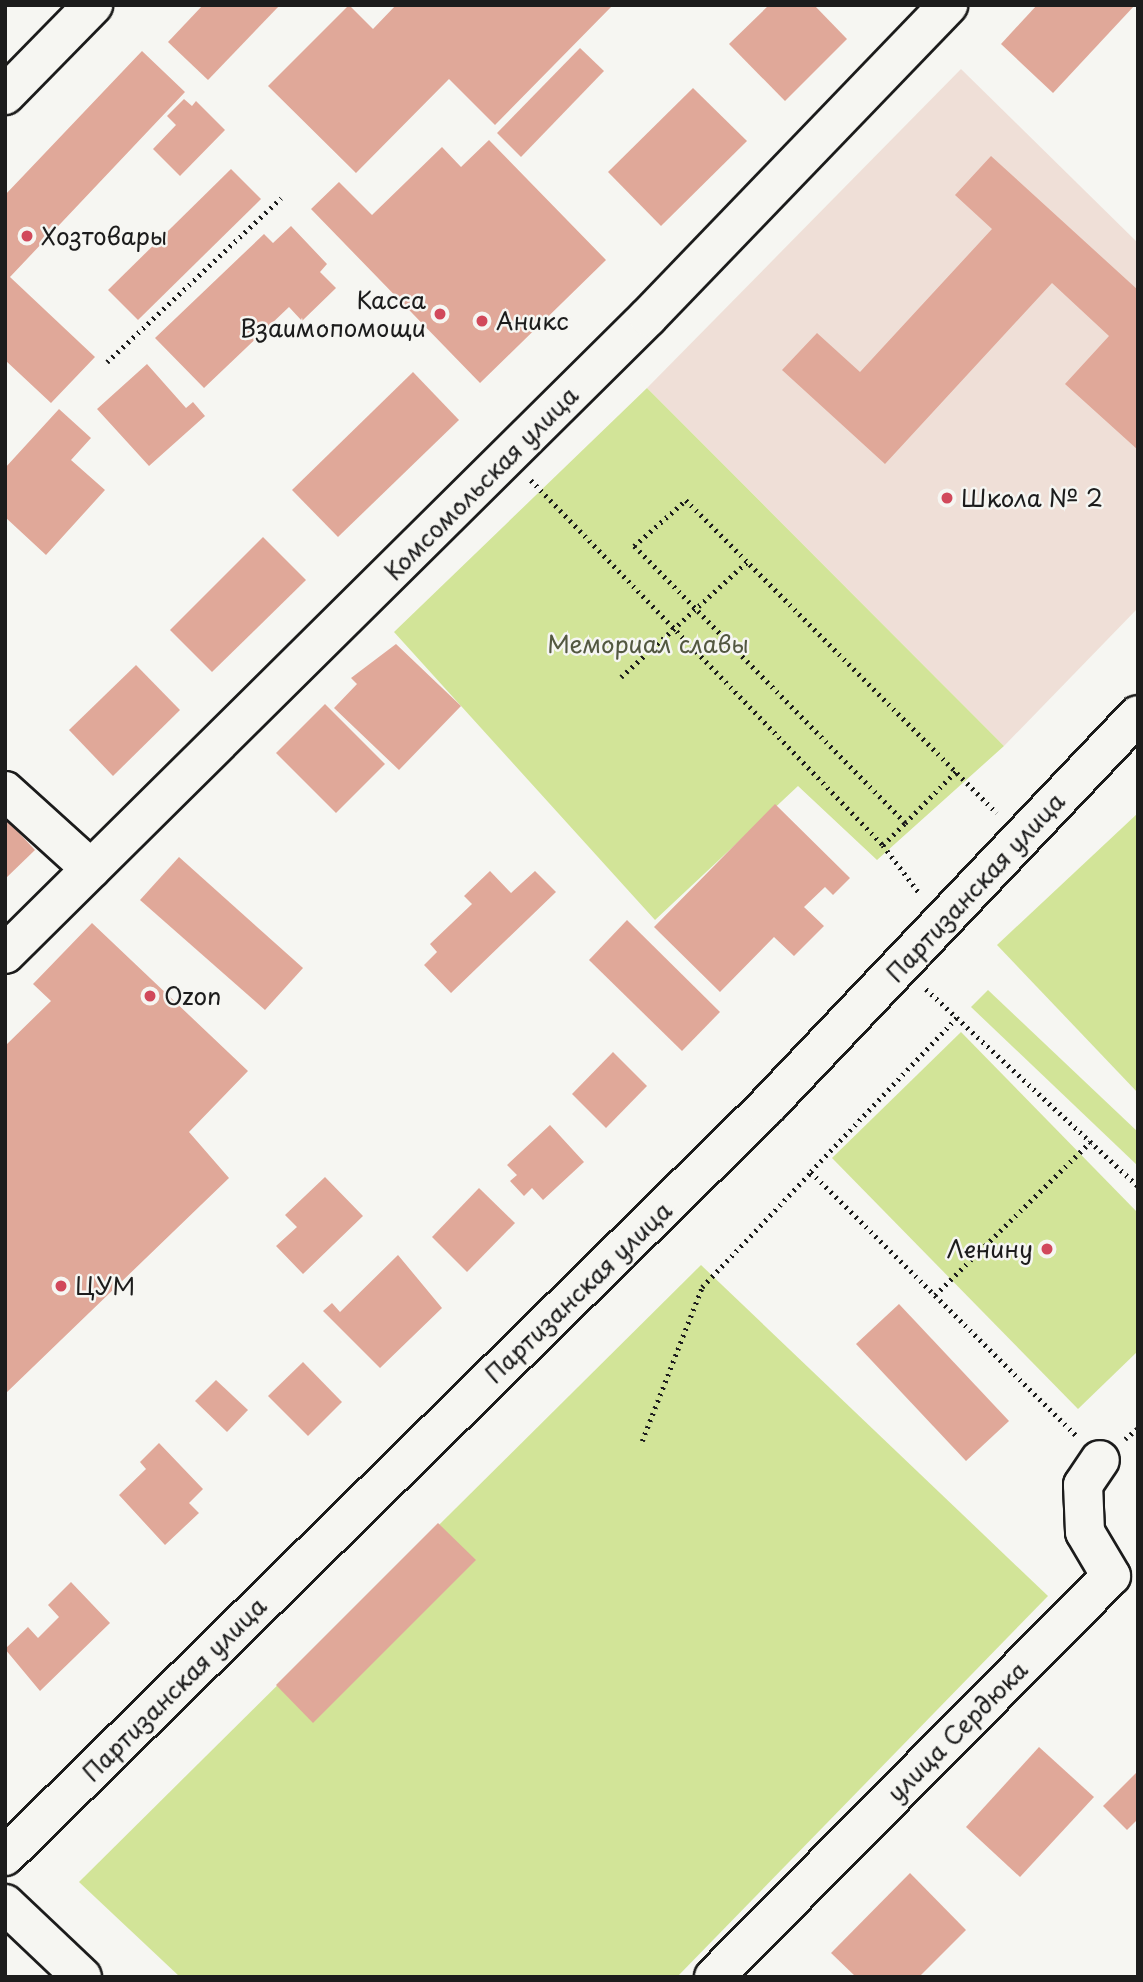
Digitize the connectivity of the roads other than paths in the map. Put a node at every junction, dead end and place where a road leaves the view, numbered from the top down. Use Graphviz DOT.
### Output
graph roads {
  1 [pos="93,5"];
  2 [pos="948,5"];
  3 [pos="5,95"];
  4 [pos="1138,715"];
  5 [pos="5,790"];
  6 [pos="91,869"];
  7 [pos="5,954"];
  8 [pos="1100,1460"];
  9 [pos="5,1856"];
  10 [pos="5,1904"];
  11 [pos="82,1977"];
  12 [pos="714,1977"];
  1 -- 3 [label="street"];
  2 -- 6 [label="street, Комсомольская улица"];
  4 -- 9 [label="street, Партизанская улица"];
  5 -- 6 [label="street"];
  6 -- 7 [label="street, Комсомольская улица"];
  8 -- 12 [label="street, улица Сердюка"];
  10 -- 11 [label="street"];
}
